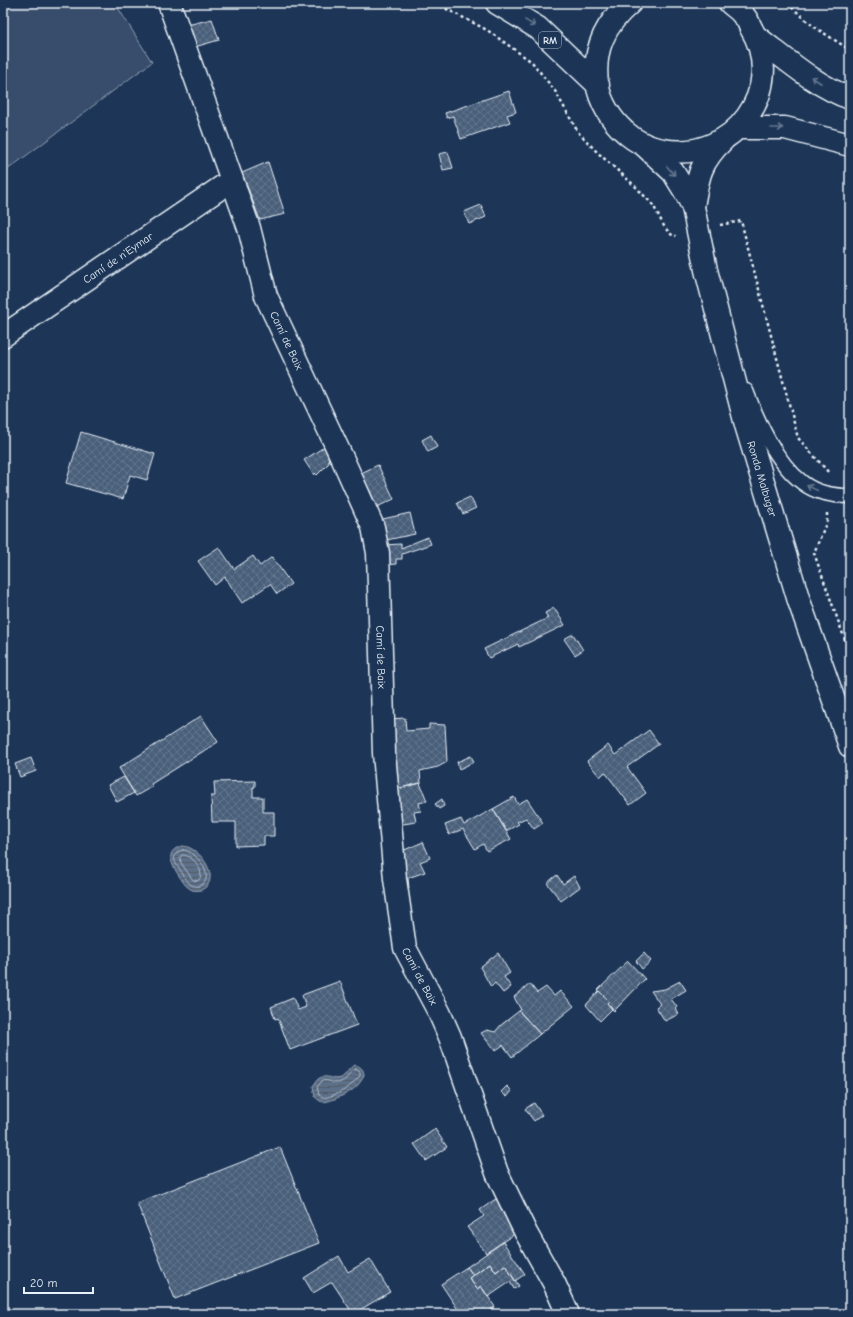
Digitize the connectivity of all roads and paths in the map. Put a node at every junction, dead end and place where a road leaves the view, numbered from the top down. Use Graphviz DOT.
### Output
graph roads {
  1 [pos="169,3"];
  2 [pos="435,3"];
  3 [pos="497,3"];
  4 [pos="630,3"];
  5 [pos="730,3"];
  6 [pos="787,3"];
  7 [pos="486,30"];
  8 [pos="758,38"];
  9 [pos="850,50"];
  10 [pos="598,84"];
  11 [pos="850,98"];
  12 [pos="731,134"];
  13 [pos="643,144"];
  14 [pos="850,145"];
  15 [pos="232,180"];
  16 [pos="693,207"];
  17 [pos="741,221"];
  18 [pos="721,327"];
  19 [pos="3,336"];
  20 [pos="829,494"];
  21 [pos="850,496"];
  22 [pos="850,654"];
  23 [pos="850,746"];
  24 [pos="568,1314"];
  1 -- 15 [label="street, Camí de Baix"];
  2 -- 7 [label="path"];
  3 -- 10 [label="street, RM, one-way"];
  4 -- 10 [label="street"];
  5 -- 8 [label="street"];
  6 -- 9 [label="path"];
  11 -- 8 [label="street, one-way"];
  8 -- 12 [label="street, Ronda Malbuger"];
  10 -- 13 [label="street"];
  12 -- 13 [label="street"];
  12 -- 14 [label="street, one-way"];
  12 -- 16 [label="street, Ronda Malbuger"];
  13 -- 16 [label="street, Ronda Malbuger, one-way"];
  15 -- 19 [label="street, Camí de n'Eymar"];
  15 -- 24 [label="street, Camí de Baix"];
  16 -- 18 [label="street, Ronda Malbuger"];
  17 -- 20 [label="path"];
  20 -- 18 [label="lane, one-way"];
  18 -- 23 [label="street, Ronda Malbuger"];
  20 -- 21 [label="lane"];
  20 -- 22 [label="path"];
}
